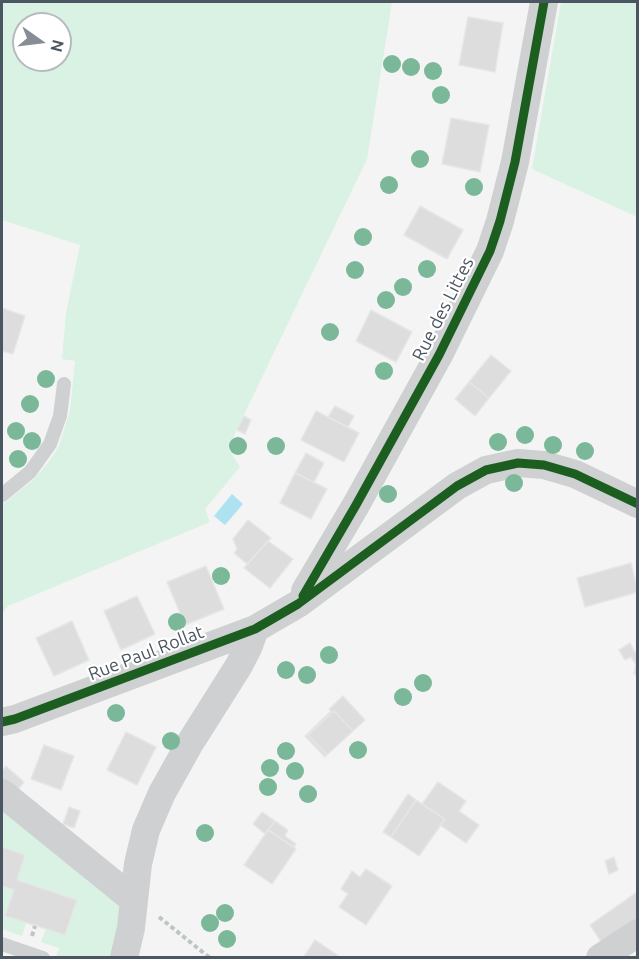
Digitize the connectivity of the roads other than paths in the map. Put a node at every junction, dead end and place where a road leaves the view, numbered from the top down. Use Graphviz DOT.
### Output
graph roads {
  1 [pos="544,2"];
  2 [pos="64,384"];
  3 [pos="2,495"];
  4 [pos="638,504"];
  5 [pos="298,604"];
  6 [pos="255,629"];
  7 [pos="2,722"];
  8 [pos="2,793"];
  9 [pos="143,907"];
  10 [pos="638,933"];
  11 [pos="2,944"];
  12 [pos="43,957"];
  13 [pos="124,957"];
  14 [pos="600,957"];
  1 -- 5 [label="street, Rue des Littes"];
  2 -- 3 [label="lane"];
  4 -- 5 [label="street, Rue Paul Rollat"];
  5 -- 6 [label="street, Rue Paul Rollat"];
  6 -- 7 [label="street, Rue Paul Rollat"];
  6 -- 9 [label="street"];
  8 -- 9 [label="street"];
  9 -- 13 [label="street"];
  10 -- 14 [label="street"];
  11 -- 12 [label="lane"];
}
